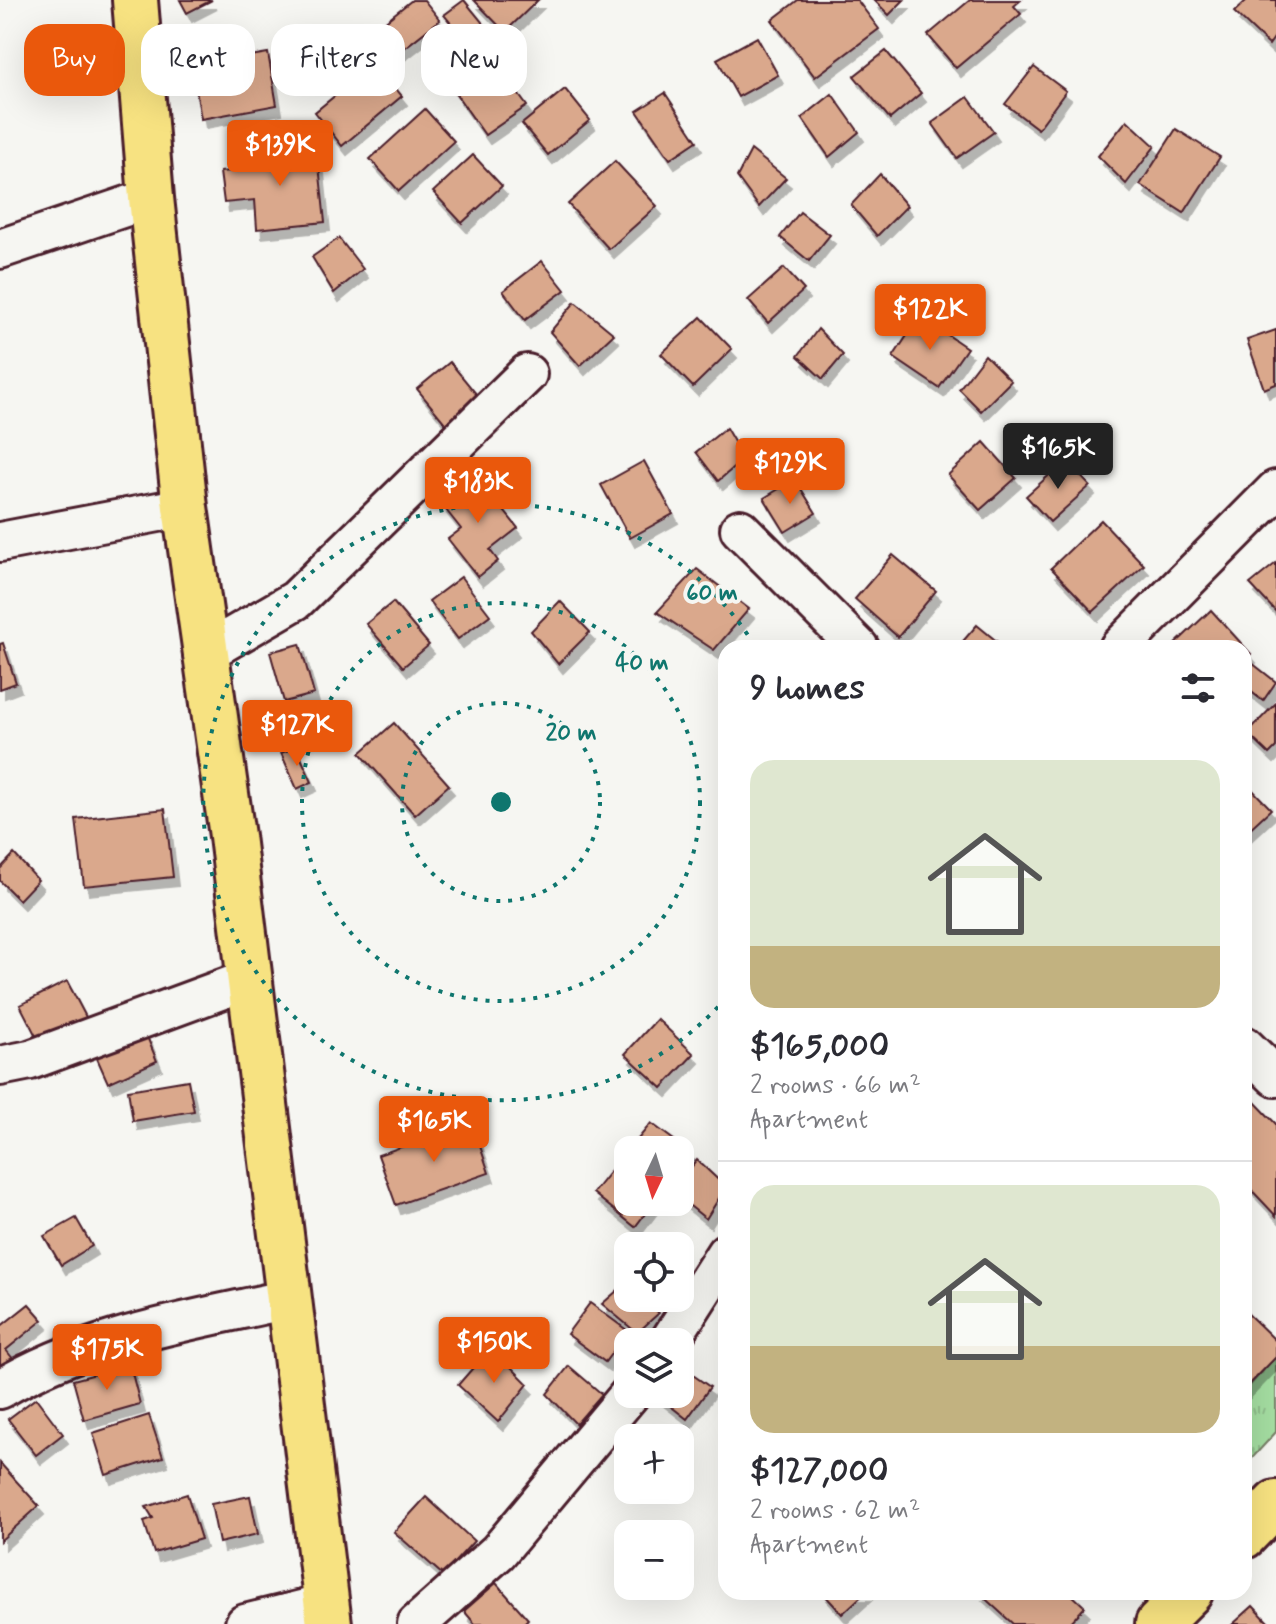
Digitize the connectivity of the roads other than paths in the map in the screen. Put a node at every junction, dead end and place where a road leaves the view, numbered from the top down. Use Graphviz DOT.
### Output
graph roads {
  1 [pos="135,0"];
  2 [pos="151,198"];
  3 [pos="0,249"];
  4 [pos="527,374"];
  5 [pos="1276,490"];
  6 [pos="185,507"];
  7 [pos="740,529"];
  8 [pos="0,542"];
  9 [pos="851,640"];
  10 [pos="1127,640"];
  11 [pos="203,654"];
  12 [pos="250,979"];
  13 [pos="1252,1054"];
  14 [pos="0,1066"];
  15 [pos="1276,1077"];
  16 [pos="718,1265"];
  17 [pos="289,1299"];
  18 [pos="678,1328"];
  19 [pos="0,1389"];
  20 [pos="618,1408"];
  21 [pos="1276,1503"];
  22 [pos="1252,1528"];
  23 [pos="1182,1600"];
  24 [pos="328,1614"];
  25 [pos="245,1624"];
  26 [pos="417,1624"];
  27 [pos="1158,1624"];
  1 -- 2 [label="main road"];
  2 -- 3 [label="street"];
  2 -- 6 [label="main road"];
  4 -- 11 [label="street"];
  5 -- 10 [label="street"];
  6 -- 8 [label="street"];
  6 -- 11 [label="main road"];
  7 -- 9 [label="street"];
  11 -- 12 [label="main road"];
  12 -- 14 [label="street"];
  12 -- 17 [label="main road"];
  13 -- 15 [label="street"];
  16 -- 18 [label="street"];
  17 -- 19 [label="street"];
  17 -- 24 [label="main road"];
  20 -- 26 [label="street"];
  21 -- 22 [label="main road"];
  23 -- 27 [label="main road"];
  24 -- 25 [label="street"];
}
